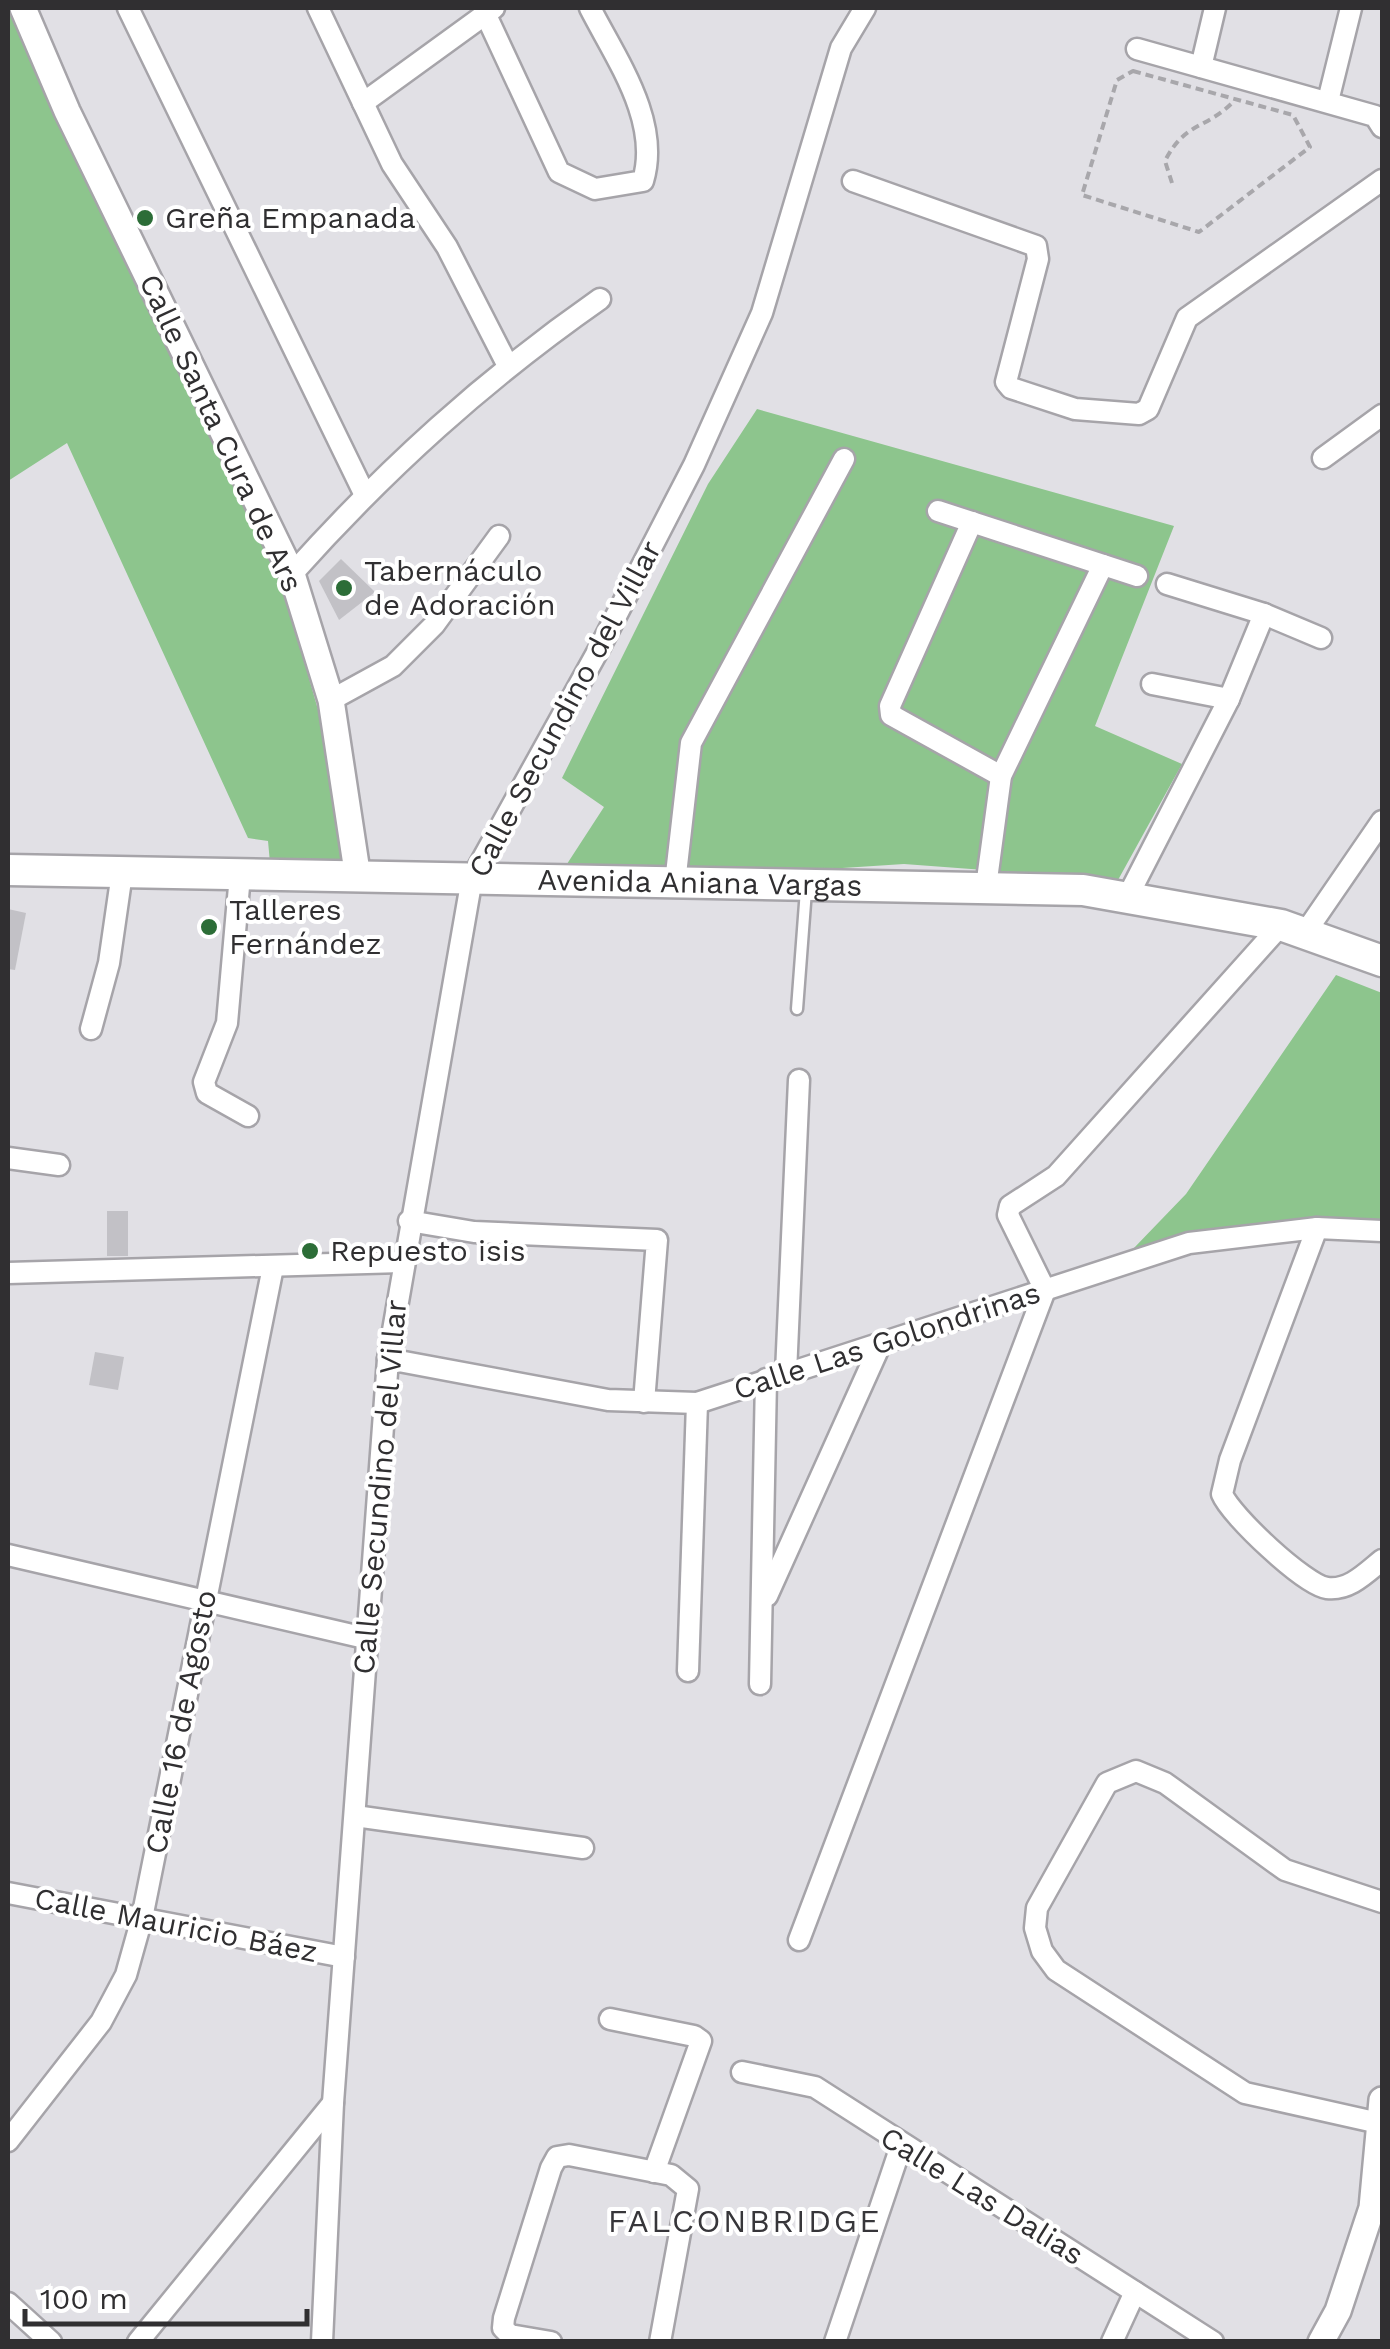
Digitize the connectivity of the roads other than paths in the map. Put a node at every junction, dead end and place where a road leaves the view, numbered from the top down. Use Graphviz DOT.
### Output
graph roads {
  1 [pos="23,8"];
  2 [pos="128,8"];
  3 [pos="318,8"];
  4 [pos="590,8"];
  5 [pos="865,8"];
  6 [pos="1215,8"];
  7 [pos="1351,8"];
  8 [pos="490,10"];
  9 [pos="1137,49"];
  10 [pos="1202,66"];
  11 [pos="1328,101"];
  12 [pos="363,102"];
  13 [pos="1382,127"];
  14 [pos="1382,180"];
  15 [pos="853,181"];
  16 [pos="600,299"];
  17 [pos="507,364"];
  18 [pos="1382,415"];
  19 [pos="1323,458"];
  20 [pos="844,459"];
  21 [pos="364,493"];
  22 [pos="938,511"];
  23 [pos="972,522"];
  24 [pos="498,536"];
  25 [pos="1102,565"];
  26 [pos="292,574"];
  27 [pos="1137,576"];
  28 [pos="1167,584"];
  29 [pos="1264,614"];
  30 [pos="1321,638"];
  31 [pos="1152,684"];
  32 [pos="331,700"];
  33 [pos="1229,700"];
  34 [pos="1001,776"];
  35 [pos="1382,821"];
  36 [pos="9,868"];
  37 [pos="122,873"];
  38 [pos="240,875"];
  39 [pos="358,878"];
  40 [pos="472,878"];
  41 [pos="675,884"];
  42 [pos="807,885"];
  43 [pos="986,887"];
  44 [pos="1128,896"];
  45 [pos="1293,929"];
  46 [pos="1382,961"];
  47 [pos="797,1009"];
  48 [pos="90,1028"];
  49 [pos="799,1080"];
  50 [pos="248,1116"];
  51 [pos="8,1158"];
  52 [pos="59,1165"];
  53 [pos="409,1221"];
  54 [pos="1317,1228"];
  55 [pos="1382,1231"];
  56 [pos="402,1262"];
  57 [pos="273,1267"];
  58 [pos="8,1273"];
  59 [pos="1045,1290"];
  60 [pos="881,1343"];
  61 [pos="388,1359"];
  62 [pos="776,1376"];
  63 [pos="644,1402"];
  64 [pos="697,1403"];
  65 [pos="8,1554"];
  66 [pos="1382,1560"];
  67 [pos="204,1602"];
  68 [pos="762,1607"];
  69 [pos="366,1638"];
  70 [pos="688,1671"];
  71 [pos="760,1684"];
  72 [pos="354,1816"];
  73 [pos="582,1848"];
  74 [pos="8,1892"];
  75 [pos="1382,1902"];
  76 [pos="142,1918"];
  77 [pos="799,1940"];
  78 [pos="344,1957"];
  79 [pos="610,2019"];
  80 [pos="742,2072"];
  81 [pos="333,2104"];
  82 [pos="1381,2112"];
  83 [pos="8,2141"];
  84 [pos="901,2146"];
  85 [pos="654,2172"];
  86 [pos="1377,2212"];
  87 [pos="1135,2292"];
  88 [pos="8,2303"];
  89 [pos="51,2342"];
  90 [pos="138,2342"];
  91 [pos="322,2342"];
  92 [pos="551,2342"];
  93 [pos="660,2342"];
  94 [pos="835,2342"];
  95 [pos="1112,2342"];
  96 [pos="1213,2342"];
  97 [pos="1321,2342"];
  1 -- 26 [label="street, Calle Santa Cura de Ars"];
  2 -- 21 [label="street"];
  3 -- 12 [label="street"];
  4 -- 8 [label="street"];
  5 -- 40 [label="street, Calle Secundino del Villar"];
  6 -- 10 [label="street"];
  7 -- 11 [label="street"];
  8 -- 12 [label="street"];
  9 -- 10 [label="street"];
  10 -- 11 [label="street"];
  11 -- 13 [label="street"];
  12 -- 17 [label="street"];
  14 -- 15 [label="street"];
  16 -- 17 [label="street"];
  17 -- 21 [label="street"];
  18 -- 19 [label="street"];
  20 -- 41 [label="street"];
  21 -- 26 [label="street"];
  22 -- 23 [label="street"];
  23 -- 25 [label="street"];
  23 -- 34 [label="street"];
  24 -- 32 [label="street"];
  25 -- 27 [label="street"];
  25 -- 34 [label="street"];
  26 -- 32 [label="street, Calle Santa Cura de Ars"];
  28 -- 29 [label="street"];
  29 -- 30 [label="street"];
  29 -- 33 [label="street"];
  31 -- 33 [label="street"];
  32 -- 39 [label="street, Calle Santa Cura de Ars"];
  33 -- 44 [label="street"];
  34 -- 43 [label="street"];
  35 -- 45 [label="street"];
  36 -- 37 [label="main road, Avenida Aniana Vargas"];
  37 -- 38 [label="main road, Avenida Aniana Vargas"];
  37 -- 48 [label="street"];
  38 -- 39 [label="main road, Avenida Aniana Vargas"];
  38 -- 50 [label="street"];
  39 -- 40 [label="main road, Avenida Aniana Vargas"];
  40 -- 41 [label="main road, Avenida Aniana Vargas"];
  40 -- 53 [label="street, Calle Secundino del Villar"];
  41 -- 42 [label="main road, Avenida Aniana Vargas"];
  42 -- 43 [label="main road, Avenida Aniana Vargas"];
  42 -- 47 [label="lane"];
  43 -- 44 [label="main road, Avenida Aniana Vargas"];
  44 -- 45 [label="main road, Avenida Aniana Vargas"];
  45 -- 46 [label="main road, Avenida Aniana Vargas"];
  45 -- 59 [label="street"];
  49 -- 62 [label="street"];
  51 -- 52 [label="street"];
  53 -- 56 [label="street, Calle Secundino del Villar"];
  53 -- 63 [label="street"];
  54 -- 55 [label="street, Calle Las Golondrinas"];
  54 -- 59 [label="street, Calle Las Golondrinas"];
  54 -- 66 [label="street"];
  56 -- 57 [label="street"];
  56 -- 61 [label="street, Calle Secundino del Villar"];
  57 -- 58 [label="street"];
  57 -- 67 [label="street, Calle 16 de Agosto"];
  59 -- 60 [label="street, Calle Las Golondrinas"];
  59 -- 77 [label="street"];
  60 -- 62 [label="street, Calle Las Golondrinas"];
  60 -- 68 [label="street"];
  61 -- 63 [label="street, Calle Las Golondrinas"];
  61 -- 69 [label="street, Calle Secundino del Villar"];
  62 -- 64 [label="street, Calle Las Golondrinas"];
  62 -- 68 [label="street"];
  63 -- 64 [label="street, Calle Las Golondrinas"];
  64 -- 70 [label="street"];
  65 -- 67 [label="street"];
  67 -- 69 [label="street"];
  67 -- 76 [label="street, Calle 16 de Agosto"];
  68 -- 71 [label="street"];
  69 -- 72 [label="street, Calle Secundino del Villar"];
  72 -- 73 [label="street"];
  72 -- 78 [label="street, Calle Secundino del Villar"];
  74 -- 76 [label="street, Calle Mauricio Báez"];
  75 -- 82 [label="street"];
  76 -- 78 [label="street, Calle Mauricio Báez"];
  76 -- 83 [label="street, Calle 16 de Agosto"];
  78 -- 81 [label="street, Calle Secundino del Villar"];
  79 -- 85 [label="street"];
  80 -- 84 [label="street, Calle Las Dalias"];
  81 -- 90 [label="street"];
  81 -- 91 [label="street, Calle Secundino del Villar"];
  82 -- 86 [label="street"];
  84 -- 87 [label="street, Calle Las Dalias"];
  84 -- 94 [label="street"];
  85 -- 92 [label="street"];
  85 -- 93 [label="street"];
  86 -- 97 [label="street"];
  87 -- 95 [label="street"];
  87 -- 96 [label="street, Calle Las Dalias"];
  88 -- 89 [label="street"];
}
